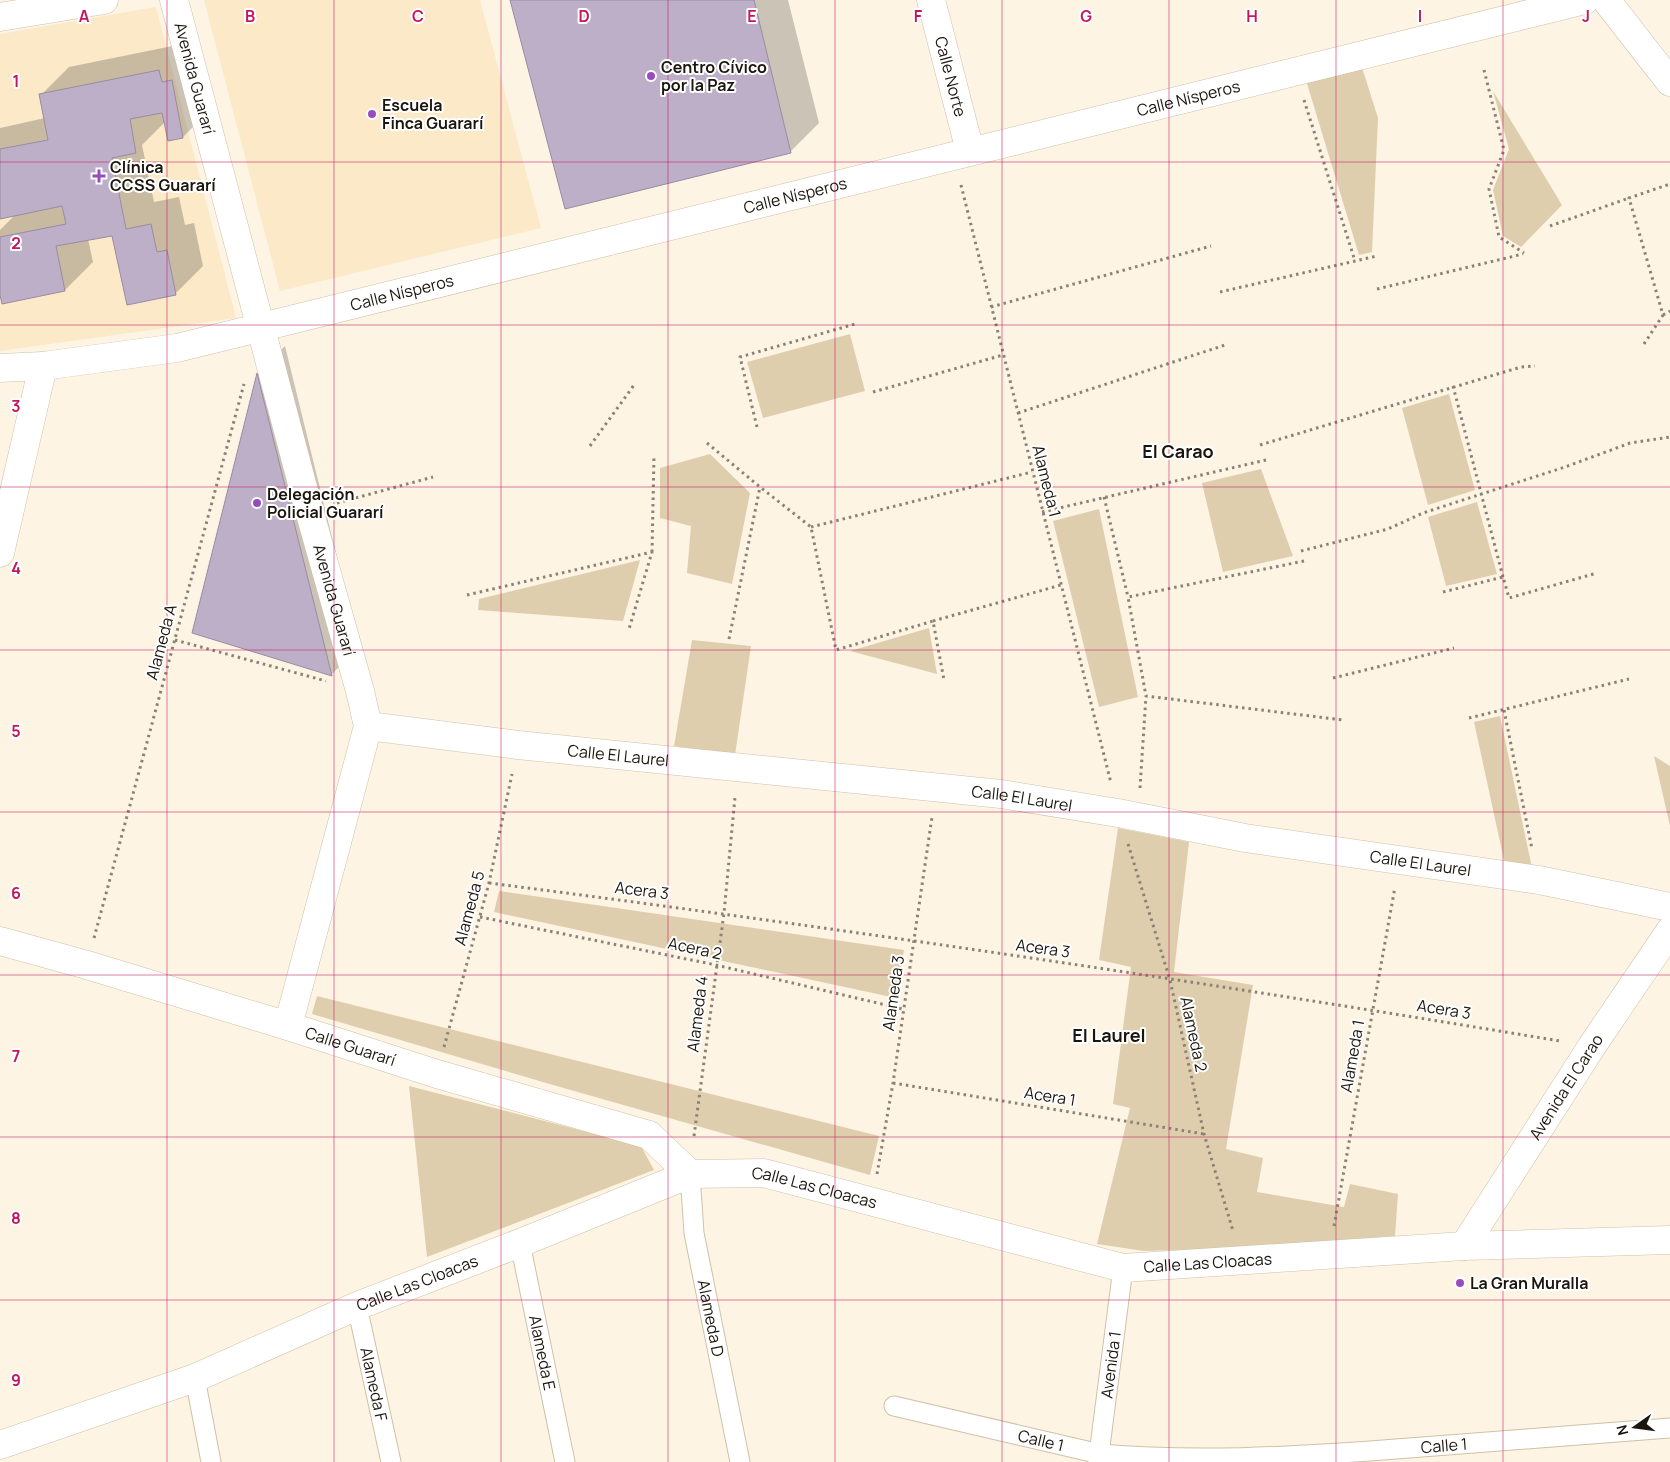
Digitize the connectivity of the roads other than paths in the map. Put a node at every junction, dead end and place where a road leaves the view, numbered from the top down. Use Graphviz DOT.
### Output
graph roads {
  1 [pos="104,0"];
  2 [pos="174,0"];
  3 [pos="931,0"];
  4 [pos="1585,0"];
  5 [pos="1606,0"];
  6 [pos="0,17"];
  7 [pos="1670,82"];
  8 [pos="962,153"];
  9 [pos="260,326"];
  10 [pos="43,366"];
  11 [pos="0,368"];
  12 [pos="0,553"];
  13 [pos="368,726"];
  14 [pos="1670,907"];
  15 [pos="1670,931"];
  16 [pos="0,940"];
  17 [pos="288,1026"];
  18 [pos="690,1174"];
  19 [pos="1670,1240"];
  20 [pos="520,1243"];
  21 [pos="1464,1246"];
  22 [pos="1122,1268"];
  23 [pos="357,1306"];
  24 [pos="195,1378"];
  25 [pos="894,1406"];
  26 [pos="1670,1428"];
  27 [pos="0,1445"];
  28 [pos="1099,1458"];
  29 [pos="211,1462"];
  30 [pos="391,1462"];
  31 [pos="565,1462"];
  32 [pos="740,1462"];
  1 -- 6 [label="street"];
  2 -- 9 [label="street, Avenida Guararí"];
  3 -- 8 [label="street, Calle Norte"];
  4 -- 8 [label="street, Calle Nísperos"];
  5 -- 7 [label="street"];
  8 -- 9 [label="street, Calle Nísperos"];
  9 -- 10 [label="street, Calle Nísperos"];
  9 -- 13 [label="street, Avenida Guararí"];
  10 -- 11 [label="street, Calle Nísperos"];
  10 -- 12 [label="street"];
  13 -- 14 [label="street, Calle El Laurel"];
  13 -- 17 [label="street, Avenida Guararí"];
  15 -- 21 [label="street, Avenida El Carao"];
  16 -- 17 [label="street, Calle Guararí"];
  17 -- 18 [label="street, Calle Guararí"];
  18 -- 20 [label="street, Calle Las Cloacas"];
  18 -- 22 [label="street, Calle Las Cloacas"];
  18 -- 32 [label="lane, Alameda D"];
  19 -- 21 [label="street, Calle Las Cloacas"];
  20 -- 23 [label="street, Calle Las Cloacas"];
  20 -- 31 [label="lane, Alameda E"];
  21 -- 22 [label="street, Calle Las Cloacas"];
  22 -- 28 [label="lane, Avenida 1"];
  23 -- 24 [label="street, Calle Las Cloacas"];
  23 -- 30 [label="lane, Alameda F"];
  24 -- 27 [label="street, Calle Las Cloacas"];
  24 -- 29 [label="lane"];
  25 -- 28 [label="lane, Calle 1"];
  26 -- 28 [label="lane, Calle 1"];
}
